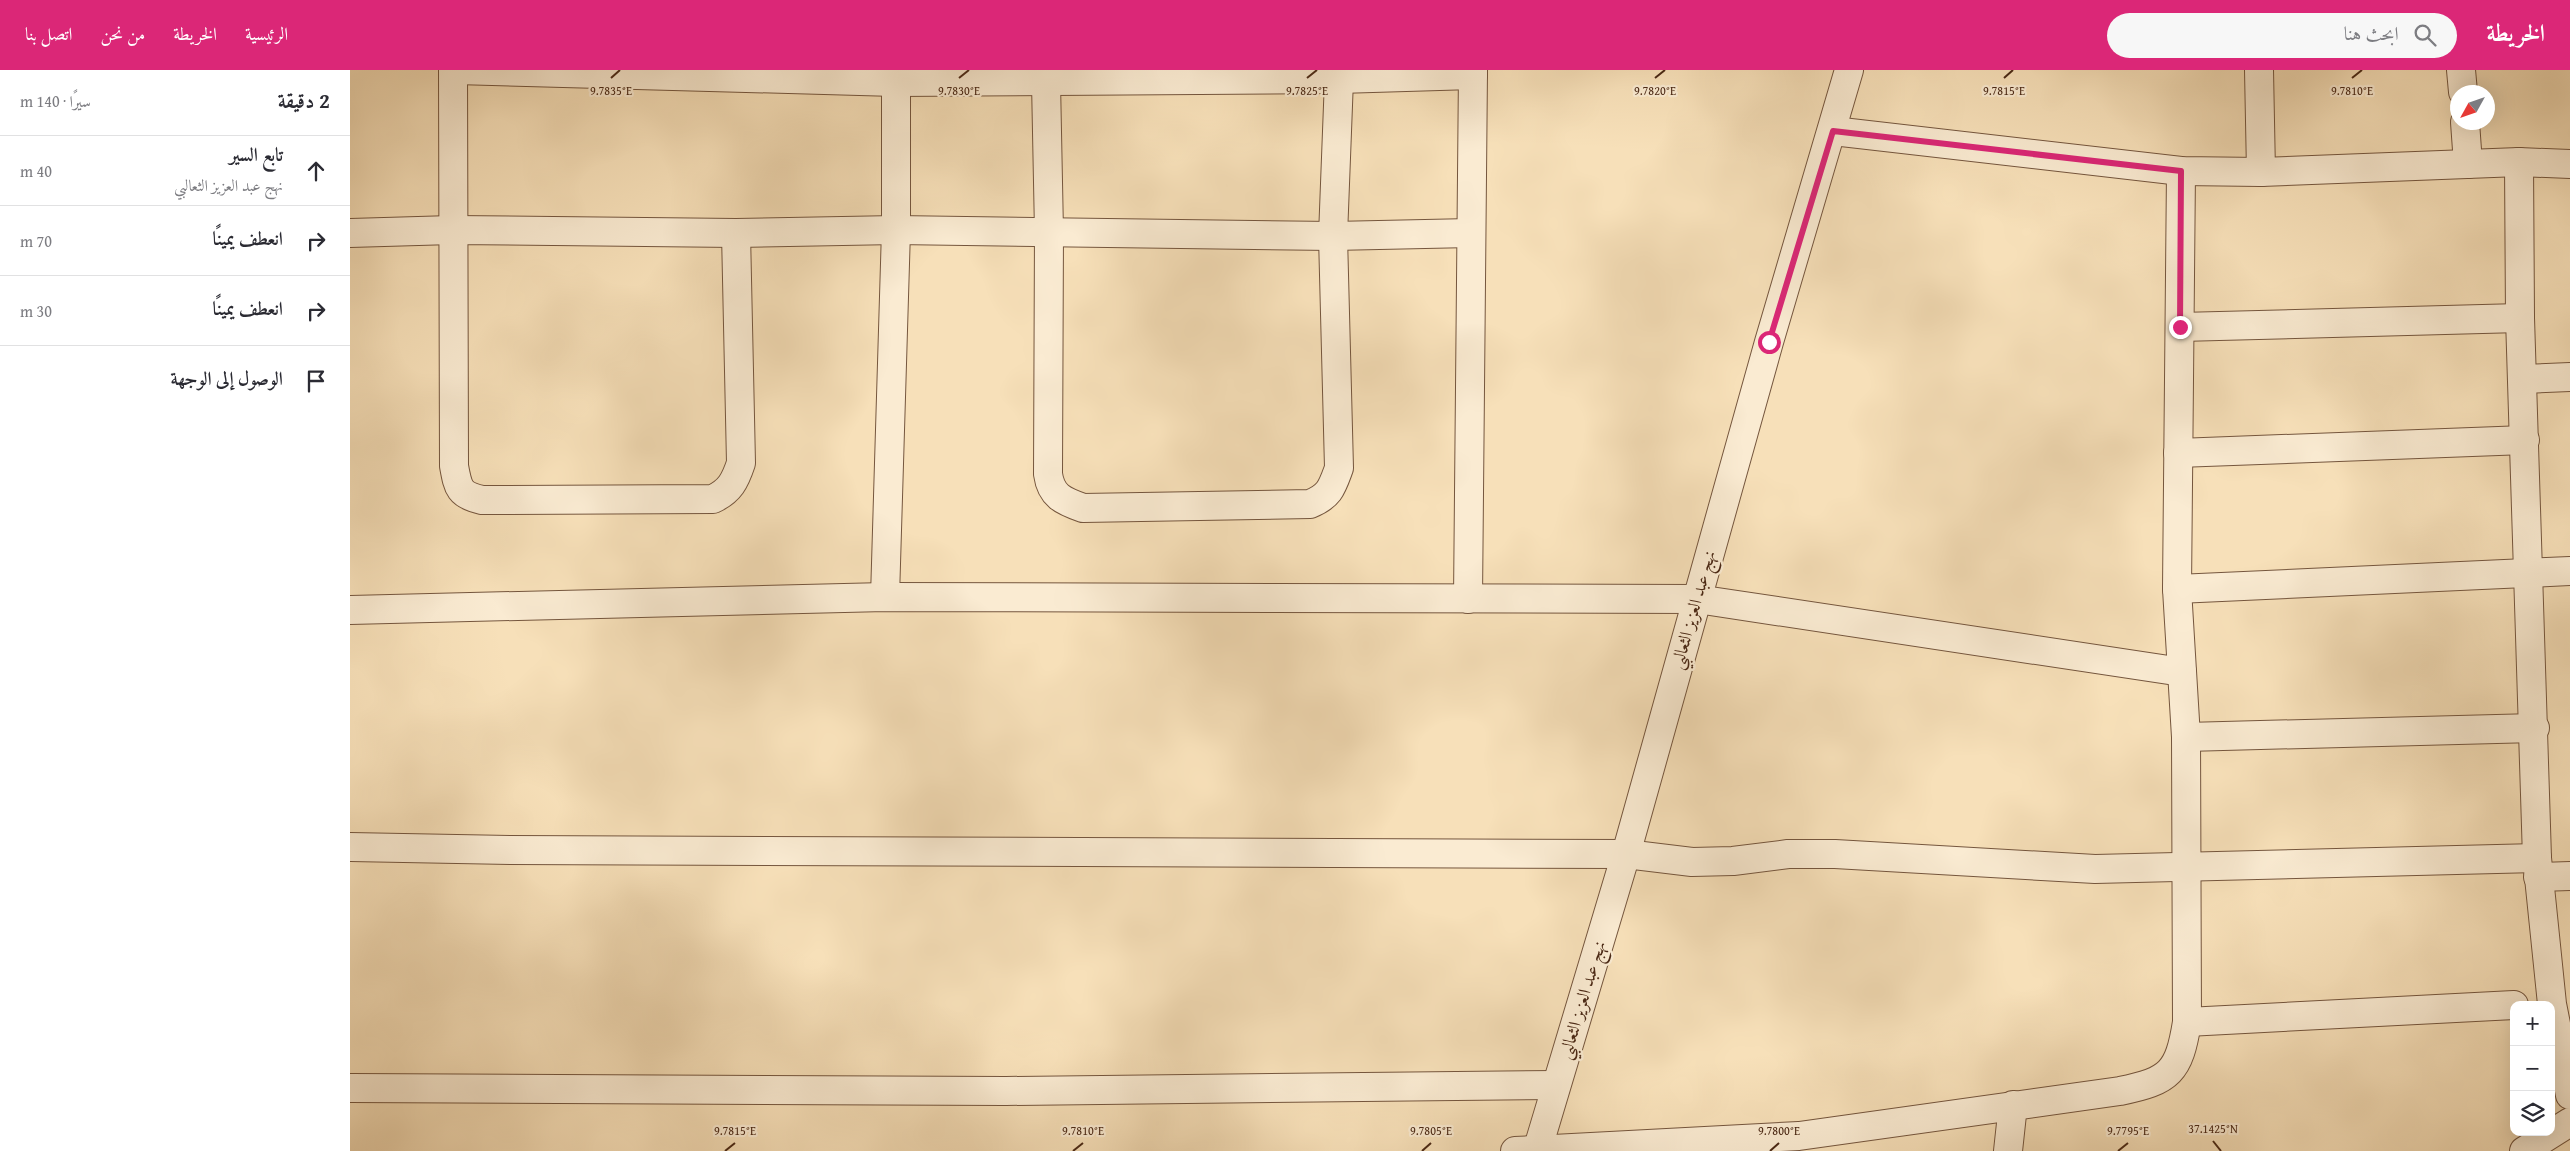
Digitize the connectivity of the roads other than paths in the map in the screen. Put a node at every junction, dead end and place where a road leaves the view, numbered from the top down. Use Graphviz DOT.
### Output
graph roads {
  1 [pos="455,70"];
  2 [pos="1849,70"];
  3 [pos="2259,70"];
  4 [pos="2462,70"];
  5 [pos="1473,73"];
  6 [pos="895,76"];
  7 [pos="1339,79"];
  8 [pos="1046,82"];
  9 [pos="2463,85"];
  10 [pos="2466,130"];
  11 [pos="1833,131"];
  12 [pos="2519,162"];
  13 [pos="2468,164"];
  14 [pos="2570,164"];
  15 [pos="2181,171"];
  16 [pos="2261,172"];
  17 [pos="452,230"];
  18 [pos="896,230"];
  19 [pos="1049,232"];
  20 [pos="350,233"];
  21 [pos="736,233"];
  22 [pos="1471,233"];
  23 [pos="1333,236"];
  24 [pos="2520,318"];
  25 [pos="2180,327"];
  26 [pos="2570,377"];
  27 [pos="2523,379"];
  28 [pos="2525,440"];
  29 [pos="2178,454"];
  30 [pos="2570,571"];
  31 [pos="2530,574"];
  32 [pos="2178,589"];
  33 [pos="884,597"];
  34 [pos="1468,599"];
  35 [pos="1697,599"];
  36 [pos="350,610"];
  37 [pos="2182,672"];
  38 [pos="2534,728"];
  39 [pos="2186,737"];
  40 [pos="350,847"];
  41 [pos="1626,854"];
  42 [pos="2538,868"];
  43 [pos="2185,869"];
  44 [pos="2570,876"];
  45 [pos="2540,1001"];
  46 [pos="2510,1006"];
  47 [pos="2187,1022"];
  48 [pos="2554,1046"];
  49 [pos="1556,1084"];
  50 [pos="350,1088"];
  51 [pos="2570,1095"];
  52 [pos="2012,1105"];
  53 [pos="2570,1122"];
  54 [pos="1799,1143"];
  55 [pos="1530,1150"];
  56 [pos="2008,1151"];
  57 [pos="2524,1151"];
  1 -- 6 [label="street"];
  1 -- 17 [label="street"];
  2 -- 11 [label="street, نهج عبد العزيز الثعالبي"];
  3 -- 16 [label="street"];
  4 -- 9 [label="street"];
  5 -- 7 [label="street"];
  5 -- 22 [label="street"];
  6 -- 8 [label="street"];
  6 -- 18 [label="street"];
  7 -- 8 [label="street"];
  7 -- 23 [label="street"];
  8 -- 19 [label="street"];
  10 -- 13 [label="street"];
  11 -- 15 [label="street"];
  11 -- 35 [label="street, نهج عبد العزيز الثعالبي"];
  12 -- 13 [label="street"];
  12 -- 14 [label="street"];
  12 -- 24 [label="street"];
  13 -- 16 [label="street"];
  15 -- 16 [label="street"];
  15 -- 25 [label="street"];
  17 -- 20 [label="street"];
  17 -- 21 [label="street"];
  17 -- 21 [label="street"];
  18 -- 19 [label="street"];
  18 -- 21 [label="street"];
  18 -- 33 [label="street"];
  19 -- 23 [label="street"];
  19 -- 23 [label="street"];
  22 -- 23 [label="street"];
  22 -- 34 [label="street"];
  24 -- 25 [label="street"];
  24 -- 27 [label="street"];
  25 -- 29 [label="street"];
  26 -- 27 [label="street"];
  27 -- 28 [label="street"];
  28 -- 29 [label="street"];
  28 -- 31 [label="street"];
  29 -- 32 [label="street"];
  30 -- 31 [label="street"];
  31 -- 32 [label="street"];
  31 -- 38 [label="street"];
  32 -- 37 [label="street"];
  33 -- 34 [label="street"];
  33 -- 36 [label="street"];
  34 -- 35 [label="street"];
  35 -- 37 [label="street"];
  35 -- 41 [label="street, نهج عبد العزيز الثعالبي"];
  37 -- 39 [label="street"];
  38 -- 39 [label="street"];
  38 -- 42 [label="street"];
  39 -- 43 [label="street"];
  40 -- 41 [label="street"];
  41 -- 43 [label="street"];
  41 -- 49 [label="street, نهج عبد العزيز الثعالبي"];
  42 -- 43 [label="street"];
  42 -- 44 [label="street"];
  42 -- 45 [label="street"];
  43 -- 47 [label="street"];
  46 -- 47 [label="street"];
  47 -- 52 [label="street"];
  48 -- 51 [label="street"];
  49 -- 50 [label="street"];
  49 -- 55 [label="street, نهج عبد العزيز الثعالبي"];
  52 -- 54 [label="street"];
  52 -- 56 [label="street"];
  53 -- 57 [label="street"];
  54 -- 55 [label="street"];
}
